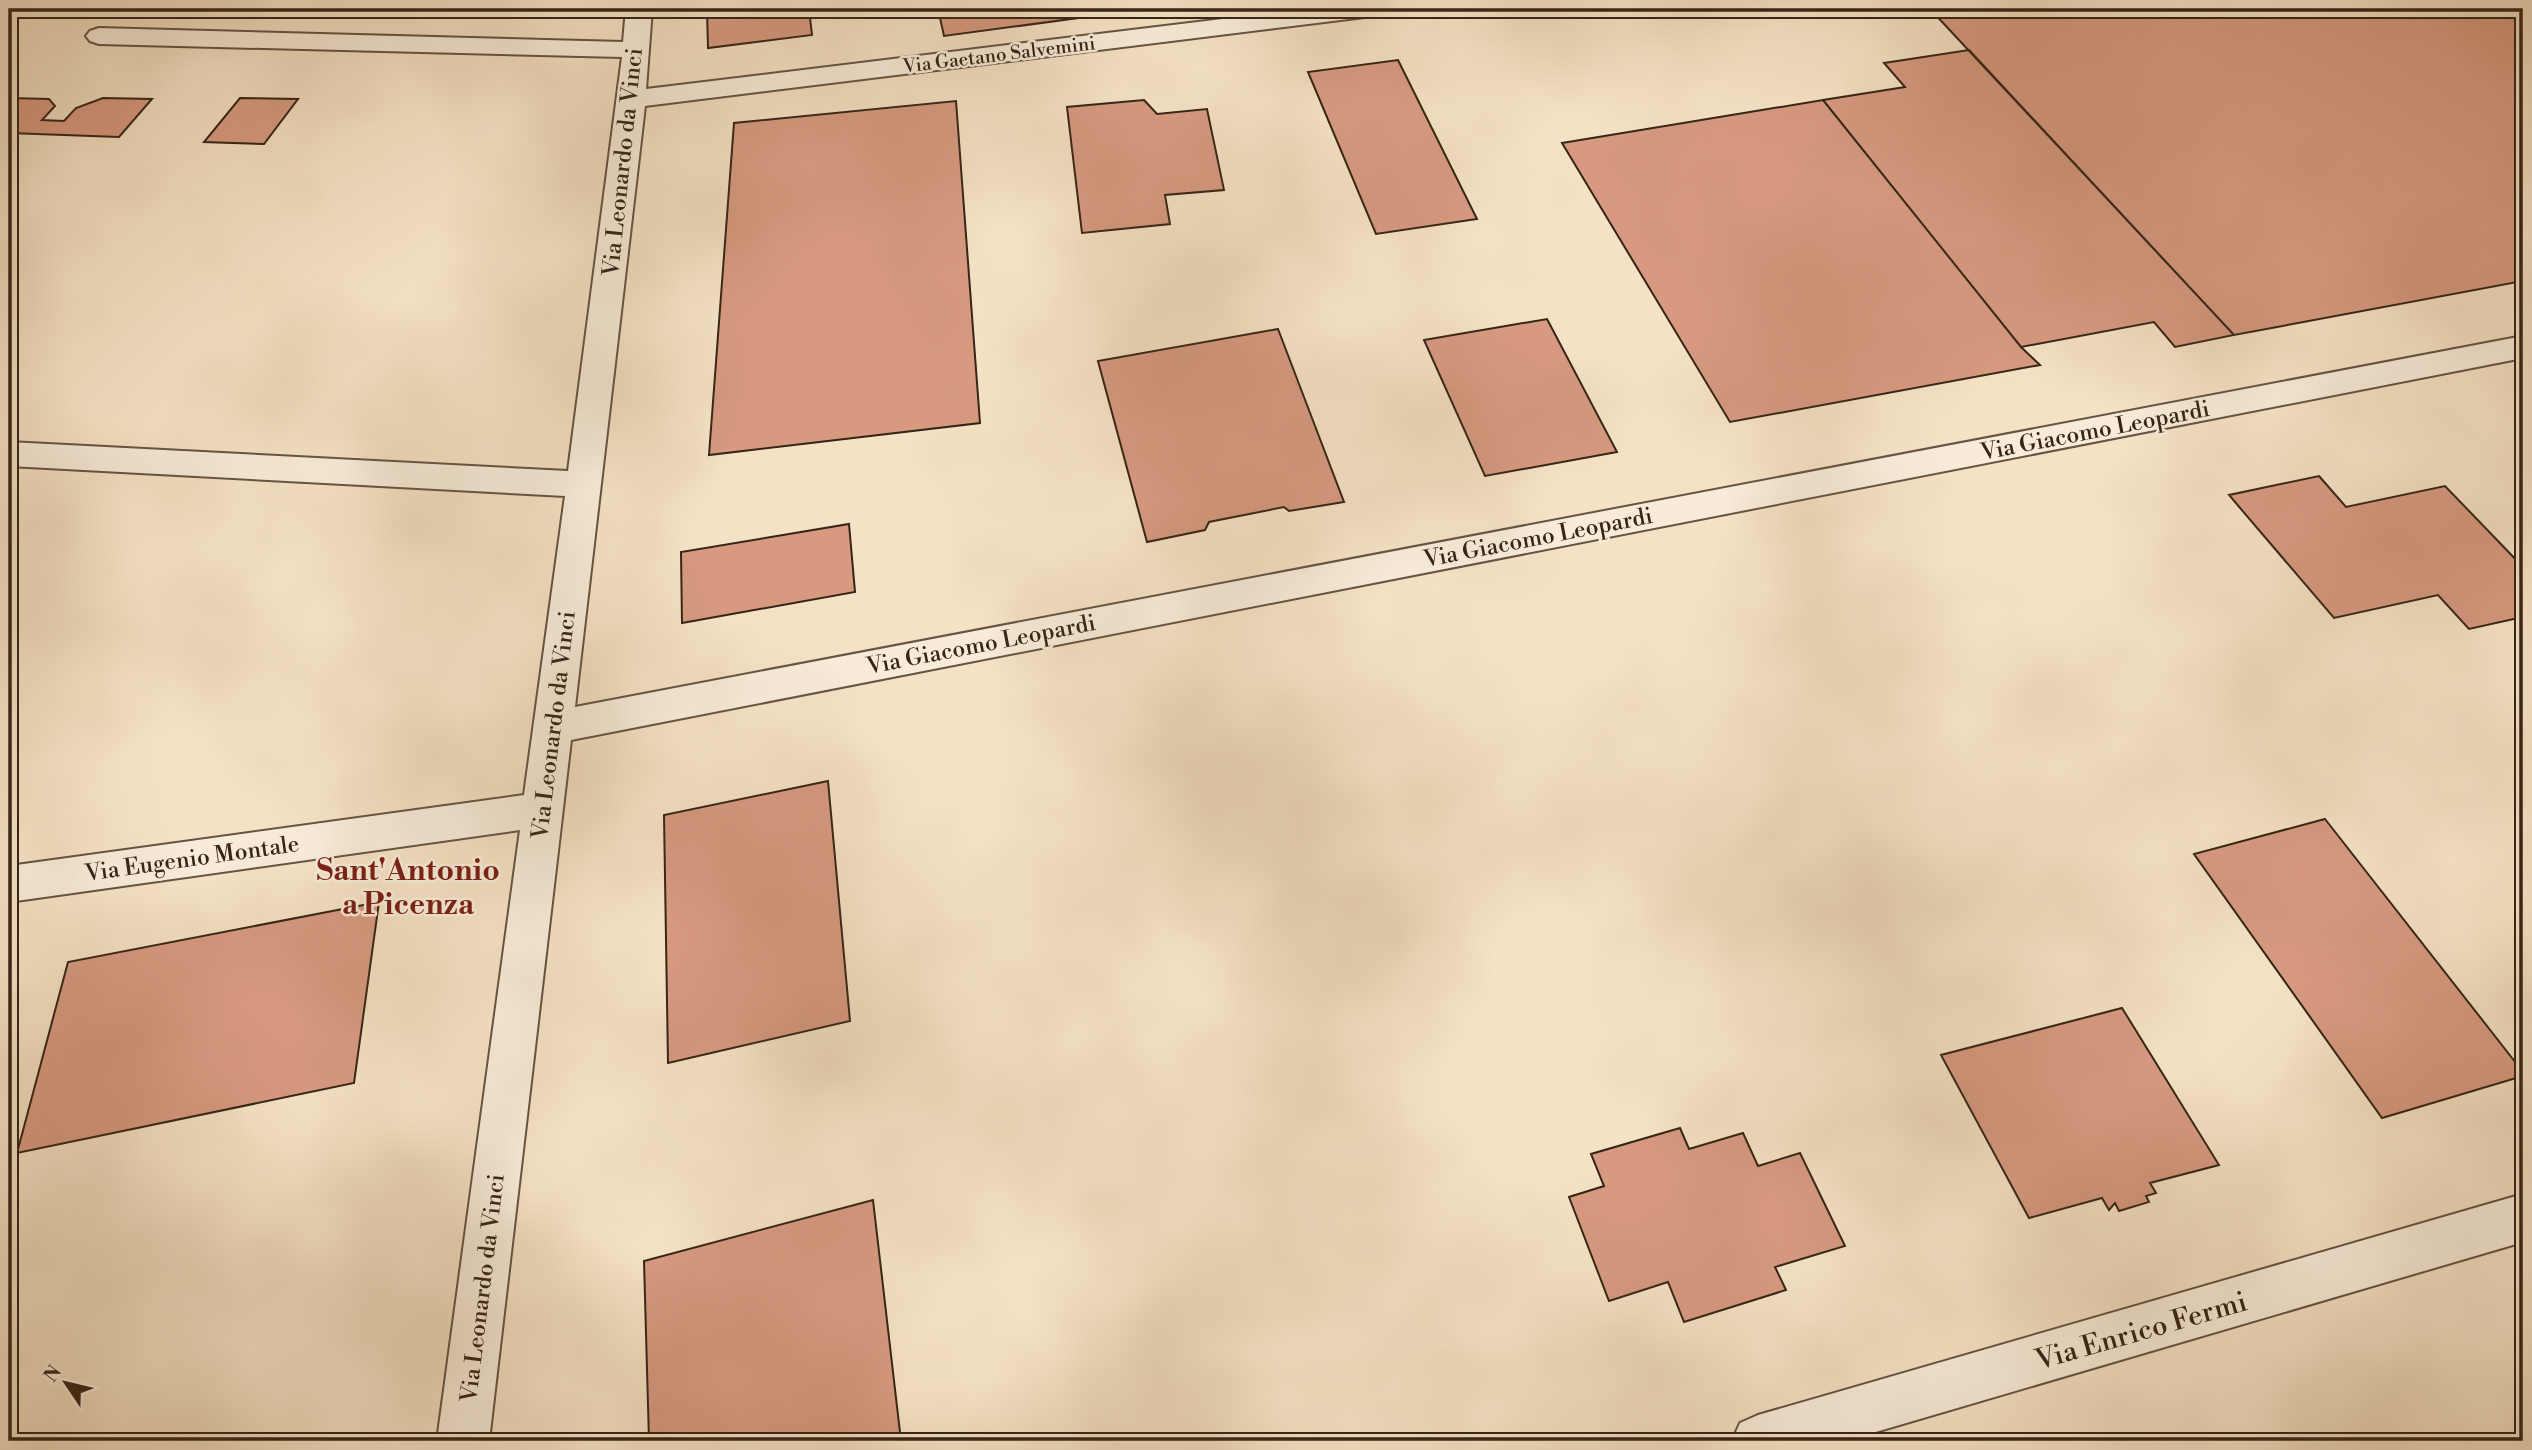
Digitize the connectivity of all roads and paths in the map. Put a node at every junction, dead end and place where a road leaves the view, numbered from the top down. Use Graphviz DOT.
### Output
graph roads {
  1 [pos="639,9"];
  2 [pos="1365,9"];
  3 [pos="99,36"];
  4 [pos="635,50"];
  5 [pos="632,99"];
  6 [pos="2523,346"];
  7 [pos="9,454"];
  8 [pos="583,484"];
  9 [pos="553,727"];
  10 [pos="542,810"];
  11 [pos="9,884"];
  12 [pos="2523,1218"];
  13 [pos="463,1441"];
  14 [pos="1758,1441"];
  1 -- 4 [label="street, Via Leonardo da Vinci"];
  2 -- 5 [label="street, Via Gaetano Salvemini"];
  3 -- 4 [label="street"];
  4 -- 5 [label="street, Via Leonardo da Vinci"];
  5 -- 8 [label="street, Via Leonardo da Vinci"];
  6 -- 9 [label="street, Via Giacomo Leopardi"];
  7 -- 8 [label="street"];
  8 -- 9 [label="street, Via Leonardo da Vinci"];
  9 -- 10 [label="street, Via Leonardo da Vinci"];
  10 -- 11 [label="street, Via Eugenio Montale"];
  10 -- 13 [label="street, Via Leonardo da Vinci"];
  12 -- 14 [label="street, Via Enrico Fermi"];
}
